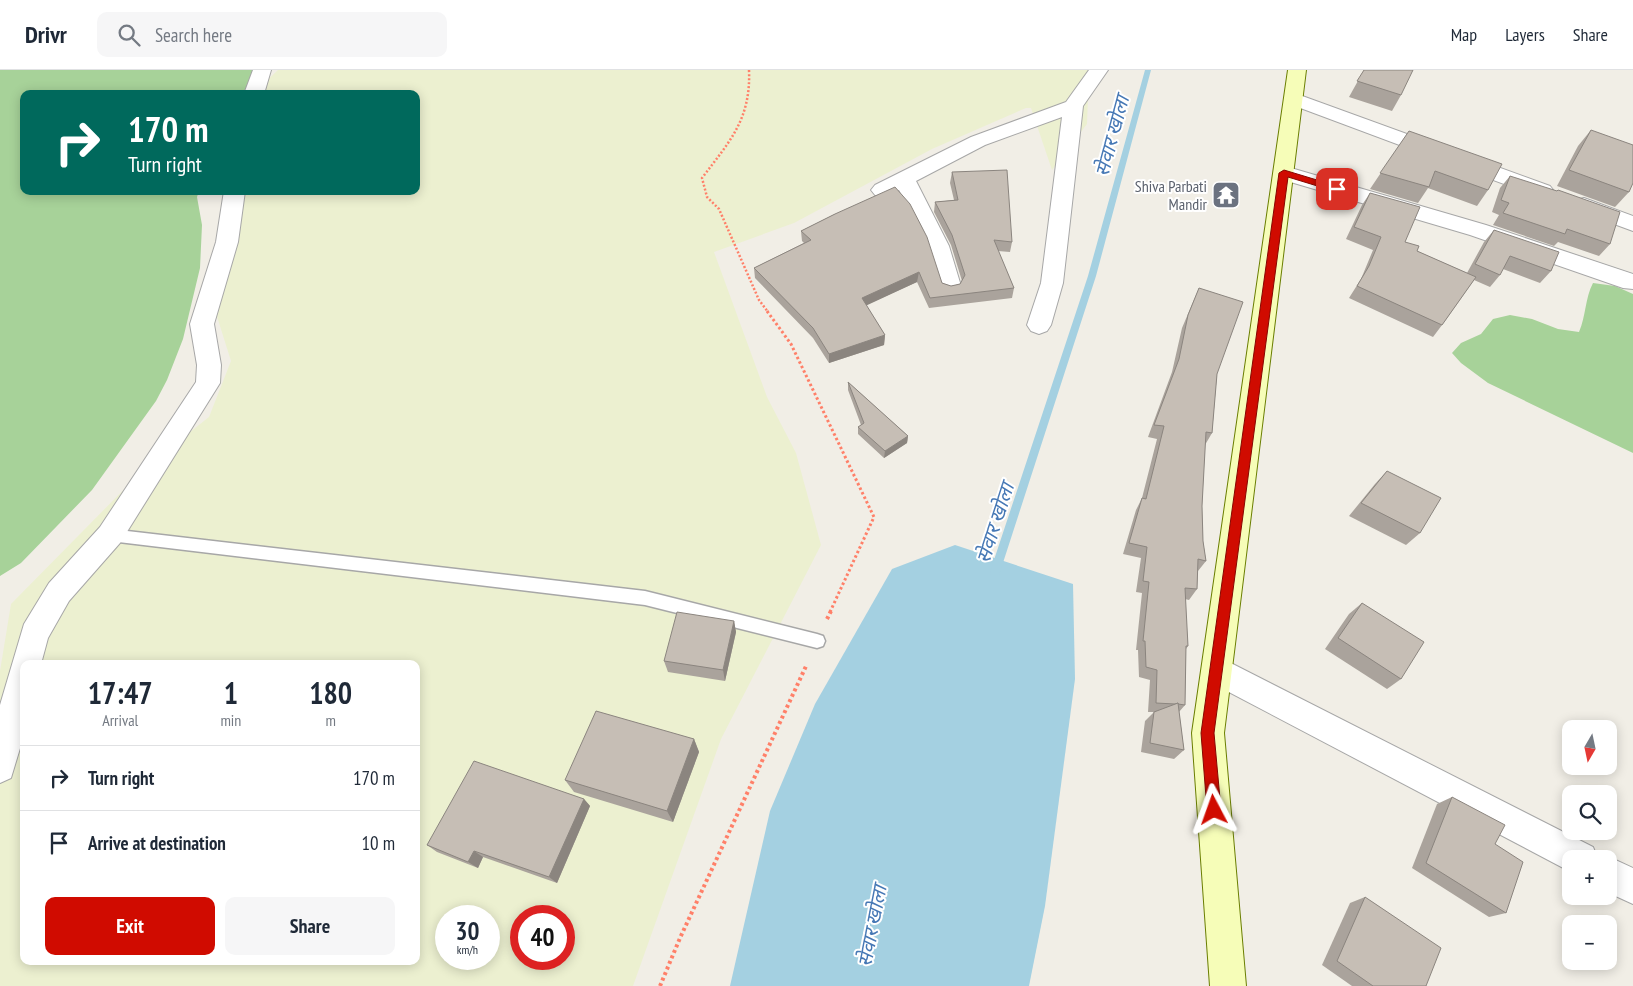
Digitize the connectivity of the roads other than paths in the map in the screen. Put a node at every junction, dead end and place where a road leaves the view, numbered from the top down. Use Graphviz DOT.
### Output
graph roads {
  1 [pos="262,70"];
  2 [pos="1099,70"];
  3 [pos="1297,70"];
  4 [pos="255,90"];
  5 [pos="1294,99"];
  6 [pos="1073,106"];
  7 [pos="1284,173"];
  8 [pos="904,179"];
  9 [pos="882,190"];
  10 [pos="234,195"];
  11 [pos="1633,224"];
  12 [pos="1631,282"];
  13 [pos="950,286"];
  14 [pos="1039,325"];
  15 [pos="110,535"];
  16 [pos="817,641"];
  17 [pos="27,660"];
  18 [pos="1217,670"];
  19 [pos="20,687"];
  20 [pos="0,767"];
  21 [pos="1564,850"];
  22 [pos="1617,878"];
  23 [pos="1633,887"];
  24 [pos="1229,985"];
  1 -- 4 [label="street"];
  2 -- 6 [label="street"];
  3 -- 5 [label="street"];
  5 -- 7 [label="street"];
  5 -- 11 [label="street"];
  6 -- 8 [label="street"];
  6 -- 14 [label="street"];
  7 -- 12 [label="street"];
  7 -- 18 [label="street"];
  8 -- 9 [label="street"];
  8 -- 13 [label="street"];
  10 -- 15 [label="street"];
  15 -- 16 [label="lane"];
  15 -- 17 [label="street"];
  18 -- 21 [label="street"];
  18 -- 24 [label="street"];
  19 -- 20 [label="street"];
  22 -- 23 [label="street"];
}
